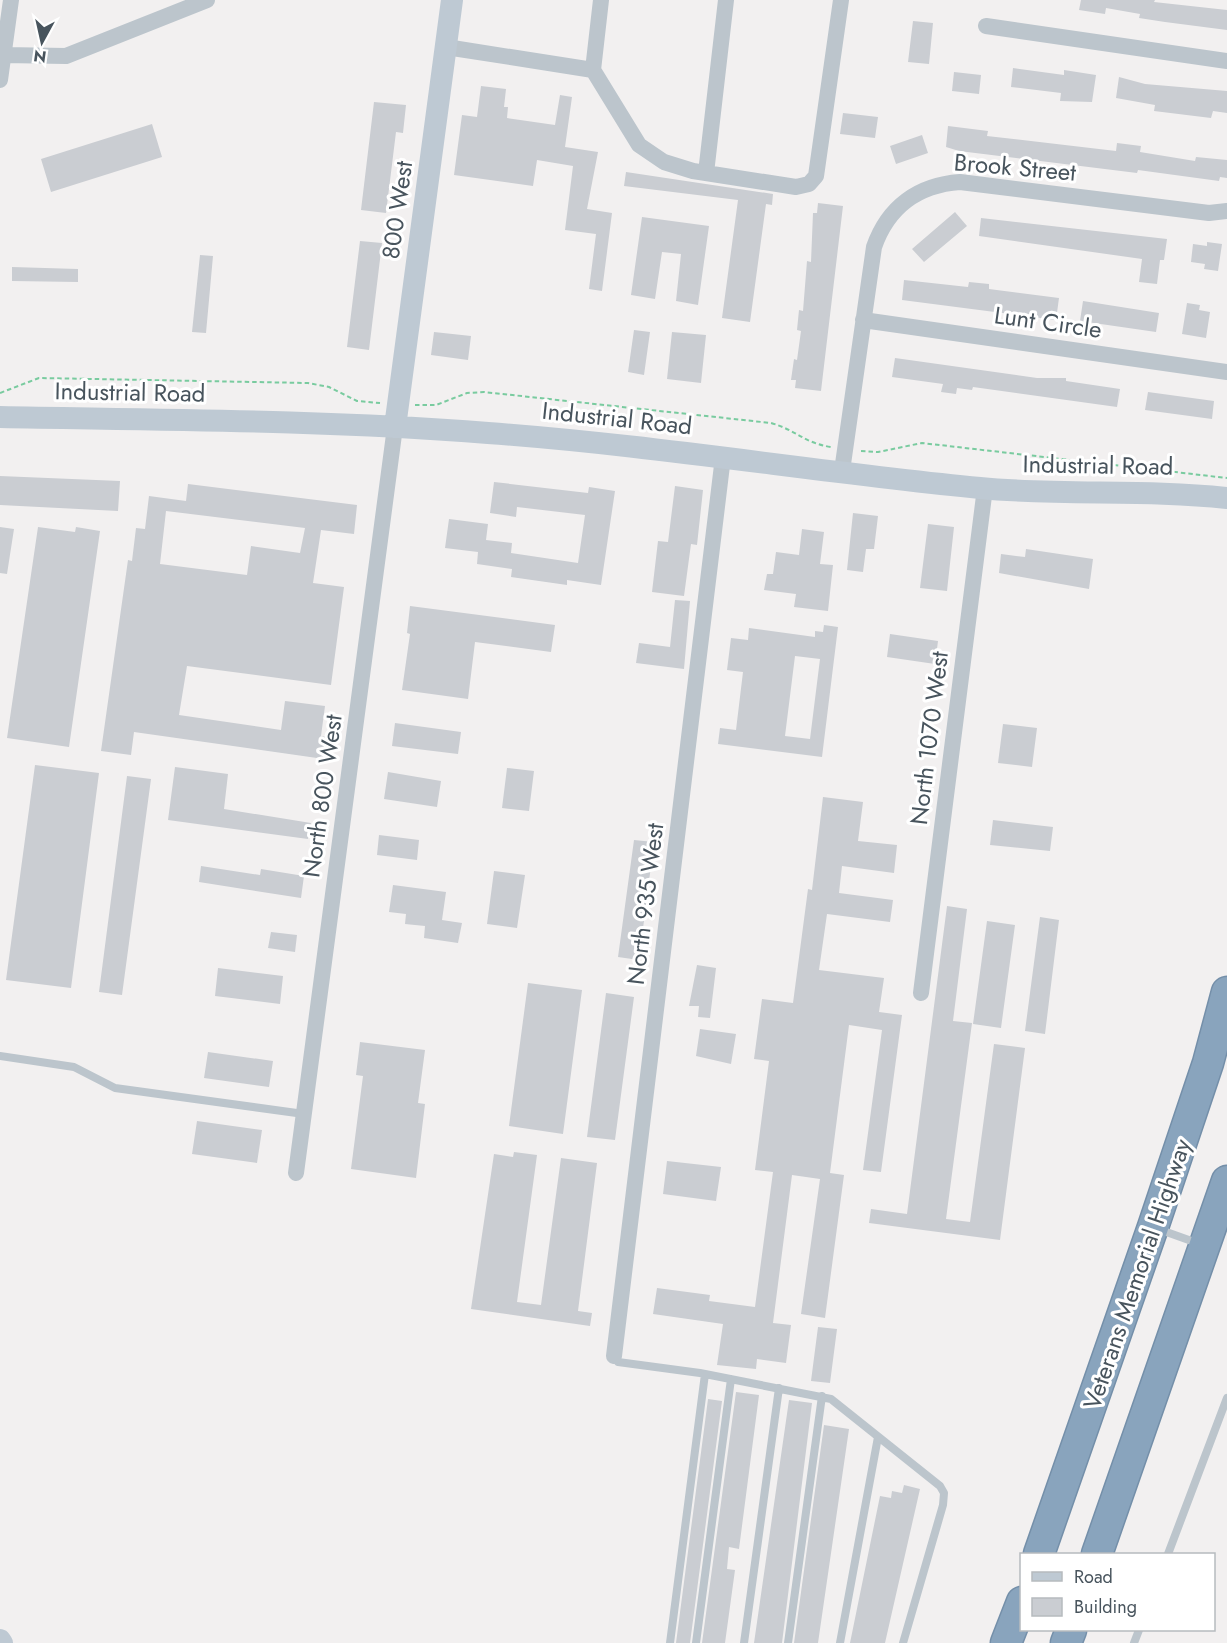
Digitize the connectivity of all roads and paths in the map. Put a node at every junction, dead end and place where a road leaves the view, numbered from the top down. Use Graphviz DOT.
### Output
graph roads {
  1 [pos="11,0"];
  2 [pos="207,0"];
  3 [pos="452,0"];
  4 [pos="601,0"];
  5 [pos="726,0"];
  6 [pos="841,0"];
  7 [pos="986,26"];
  8 [pos="446,47"];
  9 [pos="3,55"];
  10 [pos="1227,62"];
  11 [pos="592,70"];
  12 [pos="0,80"];
  13 [pos="706,173"];
  14 [pos="1227,211"];
  15 [pos="863,320"];
  16 [pos="1227,372"];
  17 [pos="0,393"];
  18 [pos="377,403"];
  19 [pos="423,405"];
  20 [pos="0,417"];
  21 [pos="395,427"];
  22 [pos="824,446"];
  23 [pos="870,452"];
  24 [pos="723,457"];
  25 [pos="842,471"];
  26 [pos="1227,478"];
  27 [pos="985,488"];
  28 [pos="1227,498"];
  29 [pos="1227,992"];
  30 [pos="921,993"];
  31 [pos="0,1056"];
  32 [pos="304,1114"];
  33 [pos="296,1173"];
  34 [pos="1227,1181"];
  35 [pos="1153,1227"];
  36 [pos="1206,1246"];
  37 [pos="614,1356"];
  38 [pos="705,1374"];
  39 [pos="731,1379"];
  40 [pos="778,1388"];
  41 [pos="822,1396"];
  42 [pos="1227,1398"];
  43 [pos="878,1437"];
  44 [pos="1039,1553"];
  45 [pos="1097,1553"];
  46 [pos="1168,1553"];
  47 [pos="1020,1607"];
  48 [pos="670,1643"];
  49 [pos="696,1643"];
  50 [pos="744,1643"];
  51 [pos="788,1643"];
  52 [pos="840,1643"];
  53 [pos="903,1643"];
  54 [pos="1006,1643"];
  1 -- 9 [label="street"];
  2 -- 9 [label="street"];
  3 -- 8 [label="street, 800 West"];
  4 -- 11 [label="street"];
  5 -- 13 [label="street"];
  6 -- 13 [label="street"];
  7 -- 10 [label="street"];
  8 -- 11 [label="street"];
  8 -- 21 [label="street, 800 West"];
  9 -- 12 [label="street"];
  11 -- 13 [label="street"];
  14 -- 15 [label="street, Brook Street"];
  15 -- 16 [label="street, Lunt Circle"];
  15 -- 25 [label="street, Brook Street"];
  17 -- 18 [label="path"];
  19 -- 22 [label="path"];
  20 -- 21 [label="street, Industrial Road"];
  21 -- 24 [label="street, Industrial Road"];
  21 -- 32 [label="street, North 800 West"];
  23 -- 26 [label="path"];
  24 -- 25 [label="street, Industrial Road"];
  24 -- 37 [label="street, North 935 West"];
  25 -- 27 [label="street, Industrial Road"];
  27 -- 28 [label="street, Industrial Road"];
  27 -- 30 [label="street, North 1070 West"];
  29 -- 35 [label="highway, Veterans Memorial Highway"];
  31 -- 32 [label="lane"];
  32 -- 33 [label="street, North 800 West"];
  34 -- 36 [label="highway"];
  35 -- 36 [label="lane"];
  35 -- 44 [label="highway, Veterans Memorial Highway"];
  36 -- 45 [label="highway"];
  37 -- 38 [label="lane"];
  38 -- 39 [label="lane"];
  38 -- 48 [label="lane"];
  39 -- 40 [label="lane"];
  39 -- 49 [label="lane"];
  40 -- 41 [label="lane"];
  40 -- 50 [label="lane"];
  41 -- 43 [label="lane"];
  41 -- 51 [label="lane"];
  42 -- 46 [label="lane"];
  43 -- 52 [label="lane"];
  43 -- 53 [label="lane"];
  47 -- 54 [label="highway"];
}
